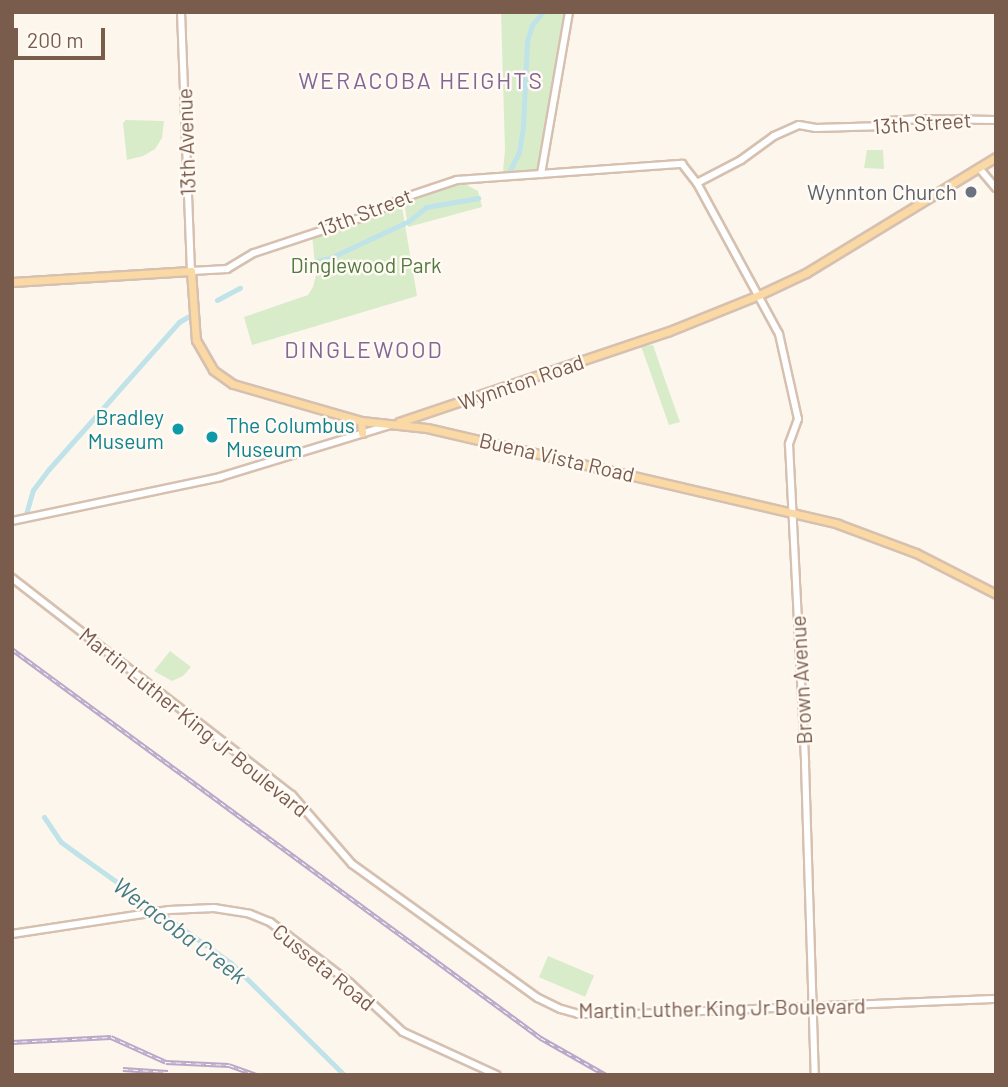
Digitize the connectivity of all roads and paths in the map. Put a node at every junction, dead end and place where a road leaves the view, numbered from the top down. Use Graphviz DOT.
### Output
graph roads {
  1 [pos="181,12"];
  2 [pos="569,12"];
  3 [pos="996,120"];
  4 [pos="996,157"];
  5 [pos="682,164"];
  6 [pos="979,167"];
  7 [pos="541,174"];
  8 [pos="697,183"];
  9 [pos="996,188"];
  10 [pos="191,271"];
  11 [pos="12,282"];
  12 [pos="759,295"];
  13 [pos="361,421"];
  14 [pos="395,423"];
  15 [pos="362,433"];
  16 [pos="793,513"];
  17 [pos="12,522"];
  18 [pos="12,578"];
  19 [pos="996,594"];
  20 [pos="12,934"];
  21 [pos="996,999"];
  22 [pos="814,1008"];
  23 [pos="497,1075"];
  24 [pos="815,1075"];
  1 -- 10 [label="main road, 13th Avenue"];
  2 -- 7 [label="main road"];
  3 -- 8 [label="main road, 13th Street"];
  4 -- 6 [label="main road, Wynnton Road"];
  5 -- 7 [label="main road, 13th Street"];
  5 -- 8 [label="main road, Brown Avenue"];
  6 -- 9 [label="main road"];
  6 -- 12 [label="main road, Wynnton Road"];
  7 -- 10 [label="main road, 13th Street"];
  8 -- 12 [label="main road, Brown Avenue"];
  10 -- 11 [label="main road, 13th Street"];
  10 -- 13 [label="main road, Buena Vista Road"];
  12 -- 14 [label="main road, Wynnton Road"];
  12 -- 16 [label="main road, Brown Avenue"];
  13 -- 14 [label="main road, Buena Vista Road"];
  13 -- 15 [label="main road"];
  14 -- 15 [label="main road, Wynnton Road"];
  14 -- 16 [label="main road, Buena Vista Road"];
  15 -- 17 [label="main road, Wynnton Road"];
  16 -- 19 [label="main road, Buena Vista Road"];
  16 -- 22 [label="main road, Brown Avenue"];
  18 -- 22 [label="main road, Martin Luther King Jr Boulevard"];
  20 -- 23 [label="main road, Cusseta Road"];
  21 -- 22 [label="main road, Martin Luther King Jr Boulevard"];
  22 -- 24 [label="main road, Brown Avenue"];
}
